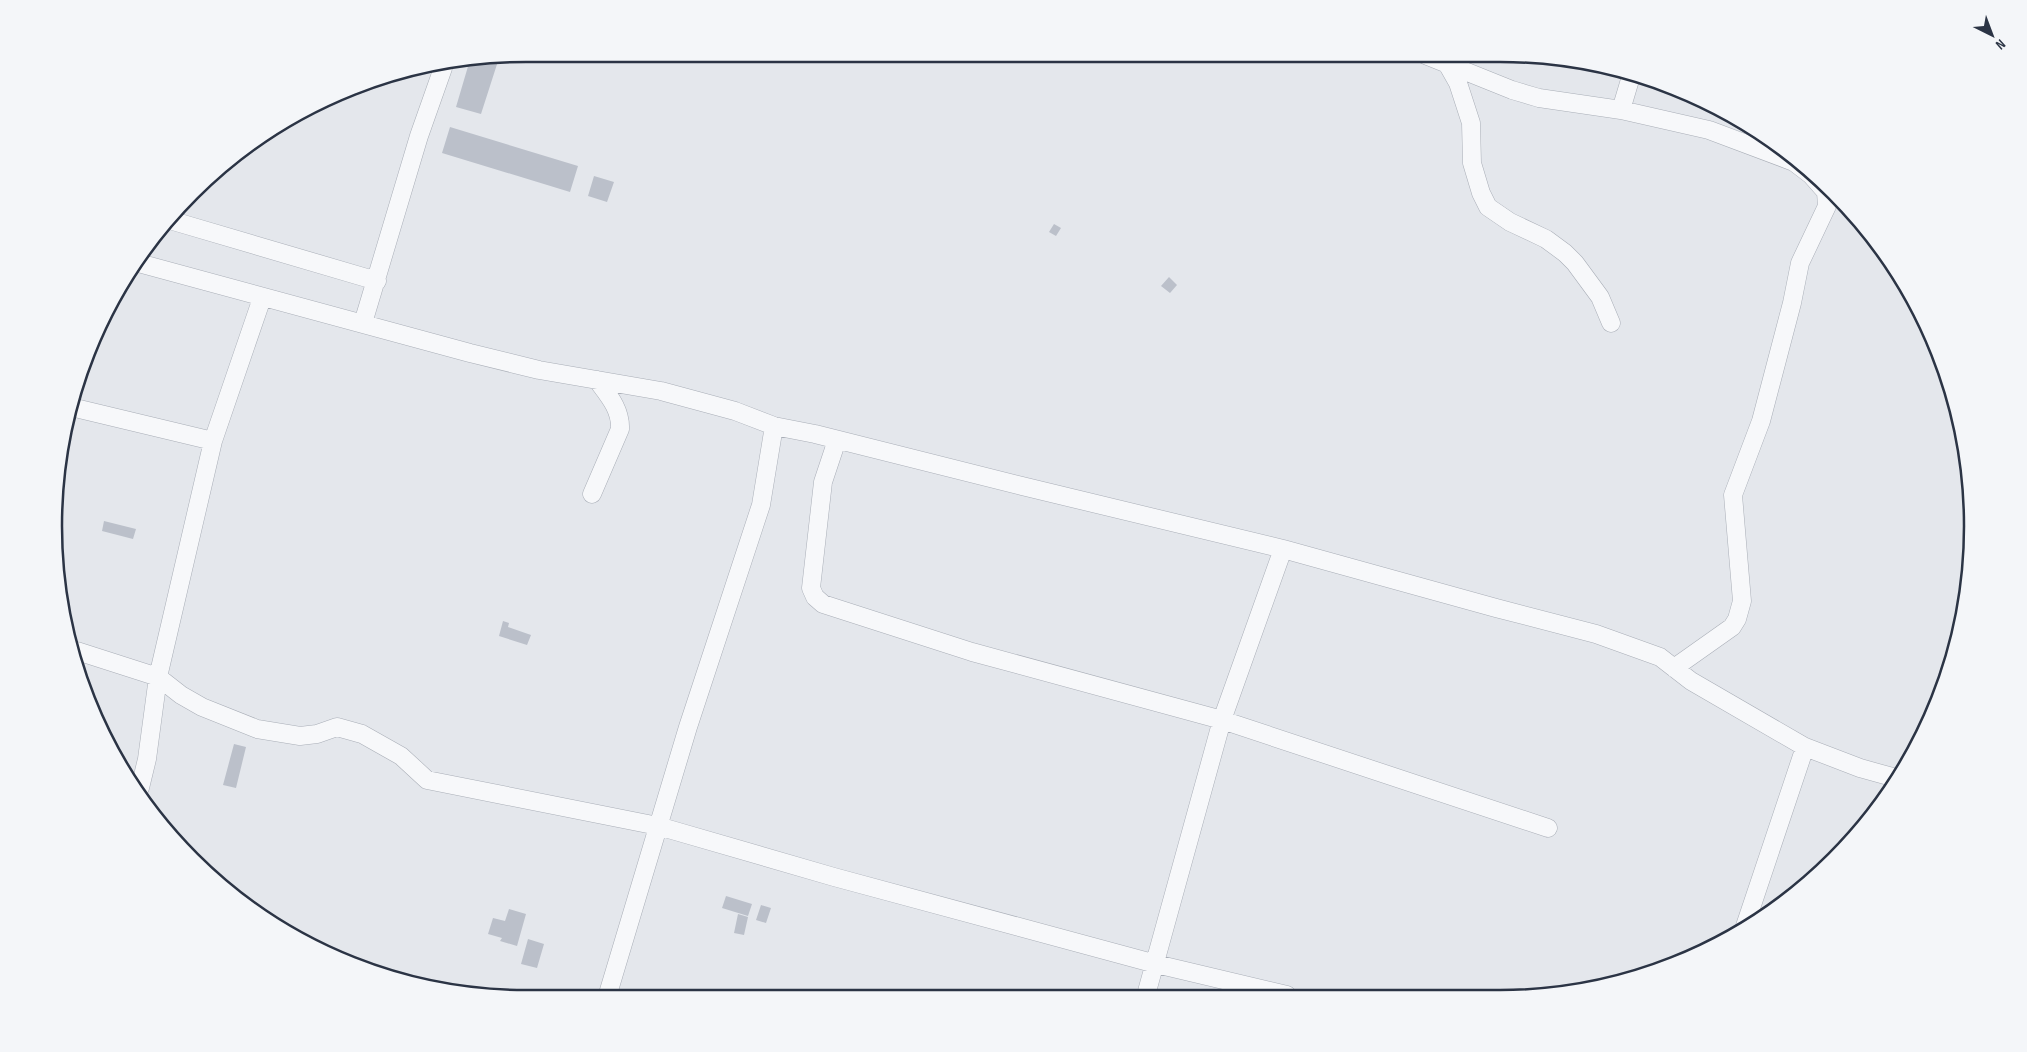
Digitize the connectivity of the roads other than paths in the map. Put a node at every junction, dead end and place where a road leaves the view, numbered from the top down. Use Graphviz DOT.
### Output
graph roads {
  1 [pos="1447,62"];
  2 [pos="1453,62"];
  3 [pos="441,70"];
  4 [pos="1630,81"];
  5 [pos="1621,110"];
  6 [pos="1783,158"];
  7 [pos="1827,196"];
  8 [pos="176,223"];
  9 [pos="144,264"];
  10 [pos="377,281"];
  11 [pos="262,298"];
  12 [pos="363,323"];
  13 [pos="1611,323"];
  14 [pos="597,380"];
  15 [pos="77,409"];
  16 [pos="774,426"];
  17 [pos="837,440"];
  18 [pos="213,441"];
  19 [pos="592,494"];
  20 [pos="1283,549"];
  21 [pos="80,652"];
  22 [pos="1674,668"];
  23 [pos="158,677"];
  24 [pos="1222,720"];
  25 [pos="1805,747"];
  26 [pos="1891,777"];
  27 [pos="141,784"];
  28 [pos="658,826"];
  29 [pos="1548,828"];
  30 [pos="1748,918"];
  31 [pos="1156,964"];
  32 [pos="610,990"];
  33 [pos="1148,990"];
  34 [pos="1263,990"];
  1 -- 13 [label="street"];
  2 -- 5 [label="street"];
  3 -- 10 [label="street"];
  4 -- 5 [label="street"];
  5 -- 6 [label="street"];
  7 -- 22 [label="street"];
  8 -- 10 [label="street"];
  9 -- 11 [label="street"];
  10 -- 12 [label="street"];
  11 -- 12 [label="street"];
  11 -- 18 [label="street"];
  12 -- 14 [label="street"];
  14 -- 16 [label="street"];
  14 -- 19 [label="street"];
  15 -- 18 [label="street"];
  16 -- 17 [label="street"];
  16 -- 28 [label="street"];
  17 -- 20 [label="street"];
  17 -- 24 [label="street"];
  18 -- 23 [label="street"];
  20 -- 22 [label="street"];
  20 -- 24 [label="street"];
  21 -- 23 [label="street"];
  22 -- 25 [label="street"];
  23 -- 27 [label="street"];
  23 -- 28 [label="street"];
  24 -- 29 [label="street"];
  24 -- 31 [label="street"];
  25 -- 26 [label="street"];
  25 -- 30 [label="street"];
  28 -- 31 [label="street"];
  28 -- 32 [label="street"];
  31 -- 33 [label="street"];
  31 -- 34 [label="street"];
}
